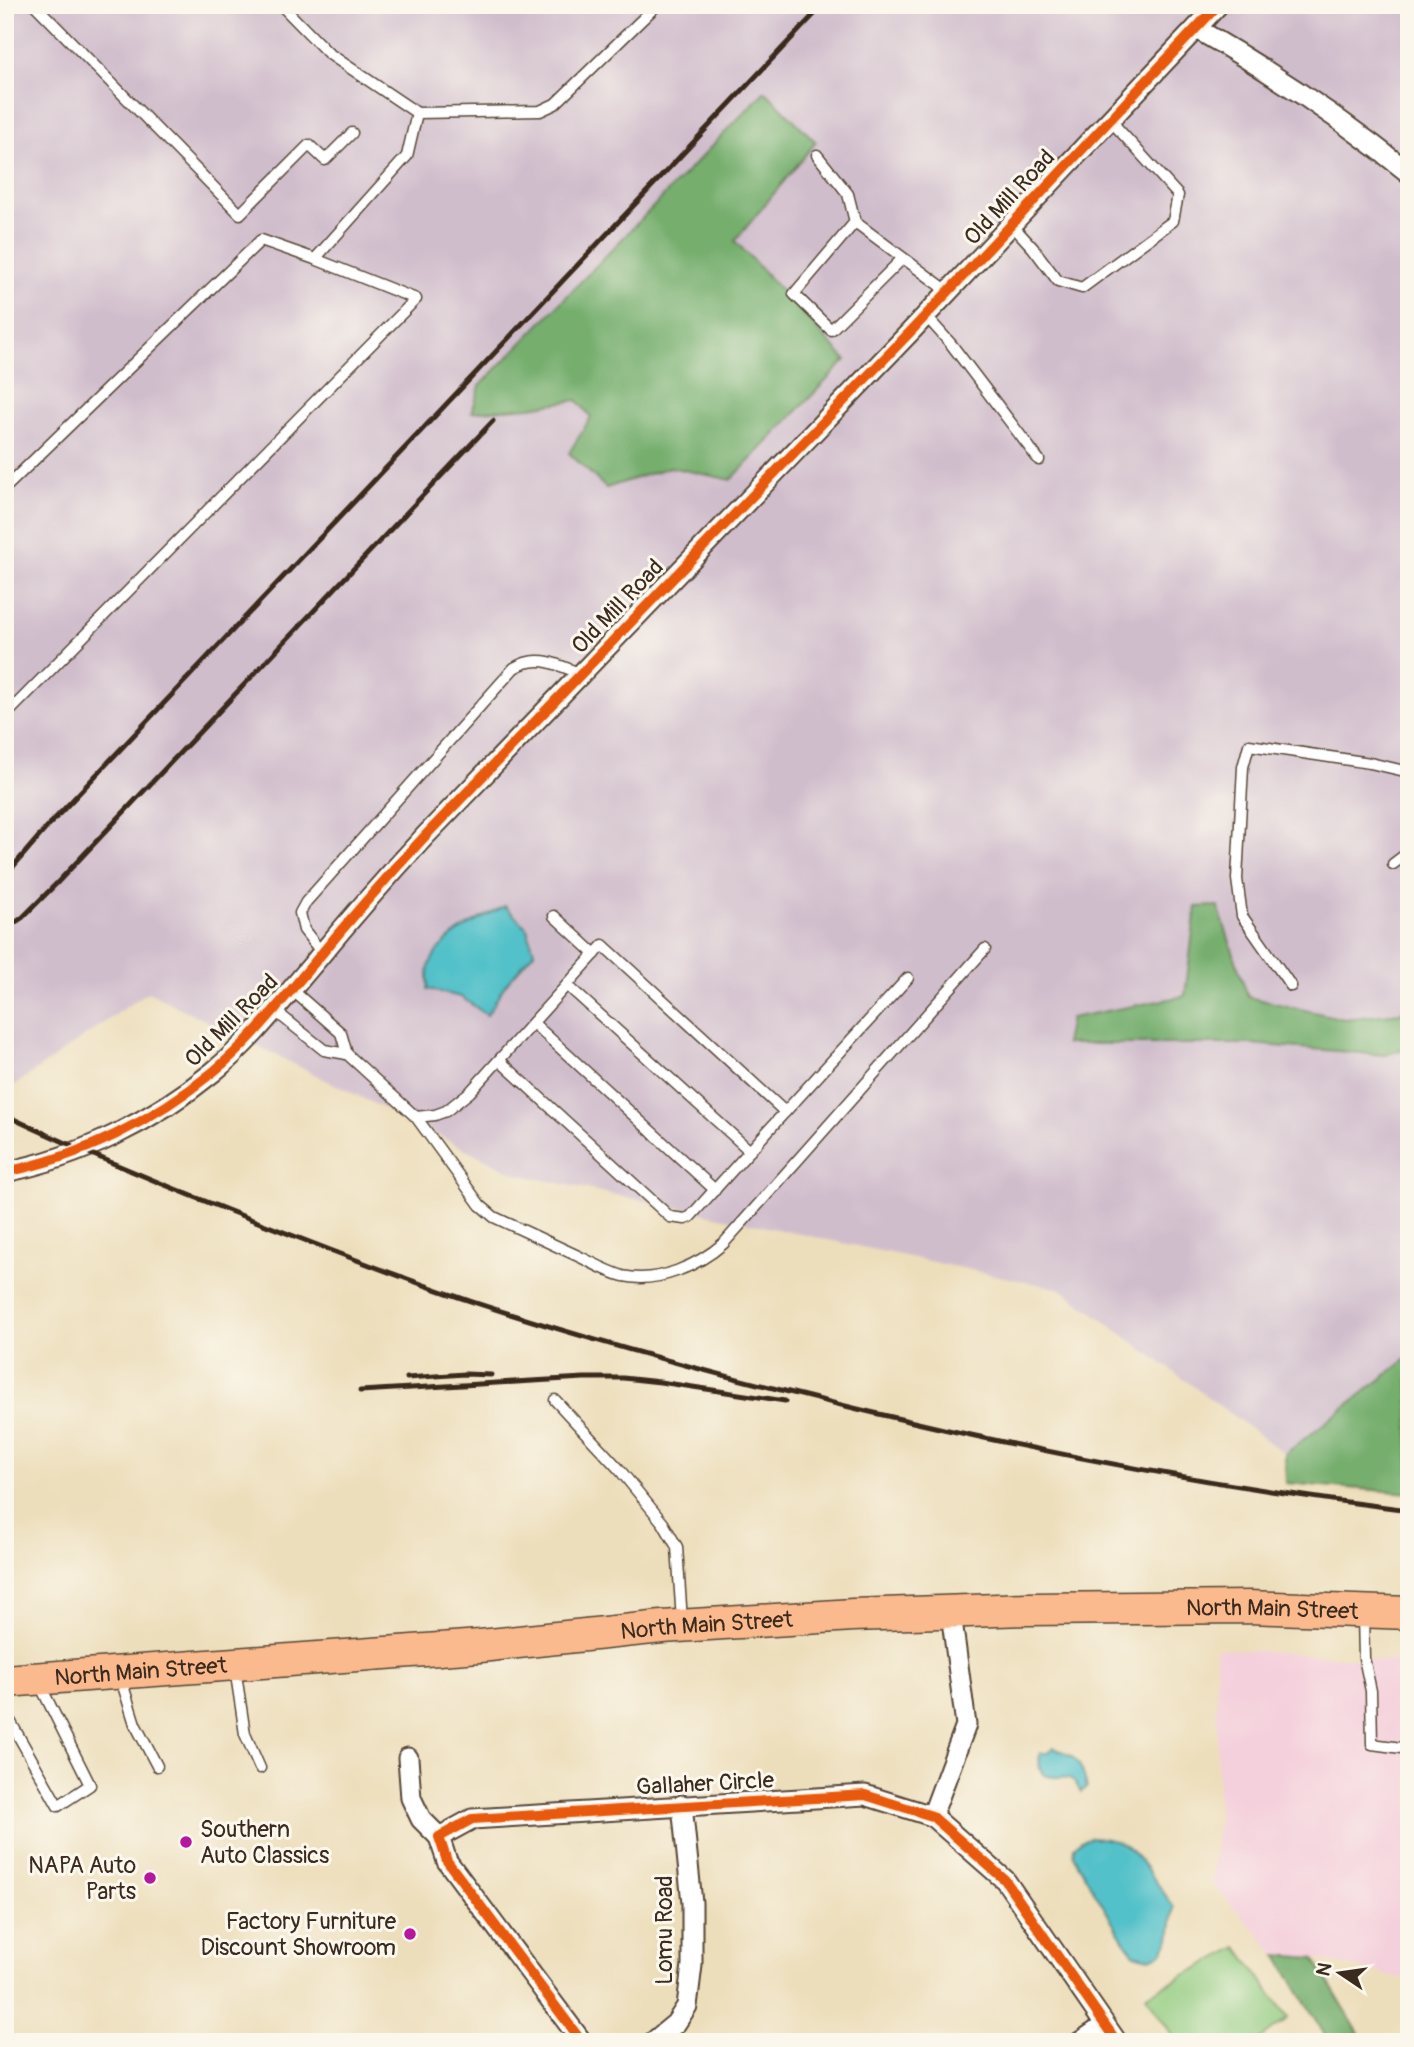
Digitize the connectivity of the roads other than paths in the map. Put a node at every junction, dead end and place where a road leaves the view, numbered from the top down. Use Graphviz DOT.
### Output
graph roads {
  1 [pos="35,5"];
  2 [pos="281,5"];
  3 [pos="657,5"];
  4 [pos="1218,5"];
  5 [pos="1197,29"];
  6 [pos="417,113"];
  7 [pos="1110,120"];
  8 [pos="352,133"];
  9 [pos="817,155"];
  10 [pos="1409,173"];
  11 [pos="855,222"];
  12 [pos="1012,225"];
  13 [pos="903,258"];
  14 [pos="315,259"];
  15 [pos="949,292"];
  16 [pos="926,316"];
  17 [pos="1039,460"];
  18 [pos="5,488"];
  19 [pos="582,674"];
  20 [pos="5,716"];
  21 [pos="1409,772"];
  22 [pos="1409,852"];
  23 [pos="1393,864"];
  24 [pos="554,916"];
  25 [pos="985,949"];
  26 [pos="322,953"];
  27 [pos="595,954"];
  28 [pos="908,978"];
  29 [pos="567,985"];
  30 [pos="1291,986"];
  31 [pos="291,989"];
  32 [pos="274,1010"];
  33 [pos="533,1023"];
  34 [pos="346,1054"];
  35 [pos="499,1060"];
  36 [pos="785,1112"];
  37 [pos="416,1117"];
  38 [pos="750,1151"];
  39 [pos="5,1172"];
  40 [pos="715,1190"];
  41 [pos="555,1400"];
  42 [pos="1363,1612"];
  43 [pos="951,1613"];
  44 [pos="1409,1613"];
  45 [pos="683,1625"];
  46 [pos="235,1664"];
  47 [pos="119,1672"];
  48 [pos="37,1679"];
  49 [pos="5,1681"];
  50 [pos="5,1712"];
  51 [pos="1409,1749"];
  52 [pos="408,1758"];
  53 [pos="157,1766"];
  54 [pos="260,1768"];
  55 [pos="682,1805"];
  56 [pos="932,1816"];
  57 [pos="439,1837"];
  58 [pos="1105,2025"];
  59 [pos="582,2042"];
  60 [pos="653,2042"];
  61 [pos="1080,2042"];
  62 [pos="1117,2042"];
  1 -- 8 [label="lane"];
  2 -- 6 [label="lane"];
  3 -- 6 [label="lane"];
  4 -- 5 [label="street, Old Mill Road"];
  5 -- 7 [label="street, Old Mill Road"];
  5 -- 10 [label="street"];
  6 -- 14 [label="lane"];
  7 -- 12 [label="street, Old Mill Road"];
  7 -- 12 [label="lane"];
  9 -- 11 [label="lane"];
  11 -- 13 [label="lane"];
  11 -- 13 [label="lane"];
  12 -- 15 [label="street, Old Mill Road"];
  13 -- 15 [label="lane"];
  14 -- 18 [label="lane"];
  14 -- 20 [label="lane"];
  15 -- 16 [label="street, Old Mill Road"];
  16 -- 17 [label="lane"];
  16 -- 19 [label="street, Old Mill Road"];
  19 -- 26 [label="street, Old Mill Road"];
  19 -- 26 [label="lane"];
  21 -- 30 [label="lane"];
  22 -- 23 [label="lane"];
  24 -- 27 [label="lane"];
  25 -- 37 [label="lane"];
  26 -- 31 [label="street, Old Mill Road"];
  27 -- 29 [label="lane"];
  27 -- 36 [label="lane"];
  28 -- 36 [label="lane"];
  29 -- 33 [label="lane"];
  29 -- 38 [label="lane"];
  31 -- 32 [label="street, Old Mill Road"];
  31 -- 34 [label="lane"];
  32 -- 34 [label="lane"];
  32 -- 39 [label="street, Old Mill Road"];
  33 -- 35 [label="lane"];
  33 -- 40 [label="lane"];
  34 -- 37 [label="lane"];
  35 -- 37 [label="lane"];
  35 -- 40 [label="lane"];
  36 -- 38 [label="lane"];
  38 -- 40 [label="lane"];
  41 -- 45 [label="lane"];
  42 -- 43 [label="main road, North Main Street"];
  42 -- 44 [label="main road, North Main Street"];
  42 -- 51 [label="lane"];
  43 -- 45 [label="main road, North Main Street"];
  43 -- 56 [label="street"];
  45 -- 46 [label="main road, North Main Street"];
  46 -- 47 [label="main road, North Main Street"];
  46 -- 54 [label="lane"];
  47 -- 48 [label="main road, North Main Street"];
  47 -- 53 [label="lane"];
  48 -- 49 [label="main road, North Main Street"];
  48 -- 50 [label="lane"];
  52 -- 57 [label="street"];
  55 -- 56 [label="street, Gallaher Circle"];
  55 -- 57 [label="street, Gallaher Circle"];
  55 -- 60 [label="street, Lomu Road"];
  56 -- 58 [label="street, Gallaher Circle"];
  57 -- 59 [label="street"];
  58 -- 61 [label="street"];
  58 -- 62 [label="street, Gallaher Circle"];
}
